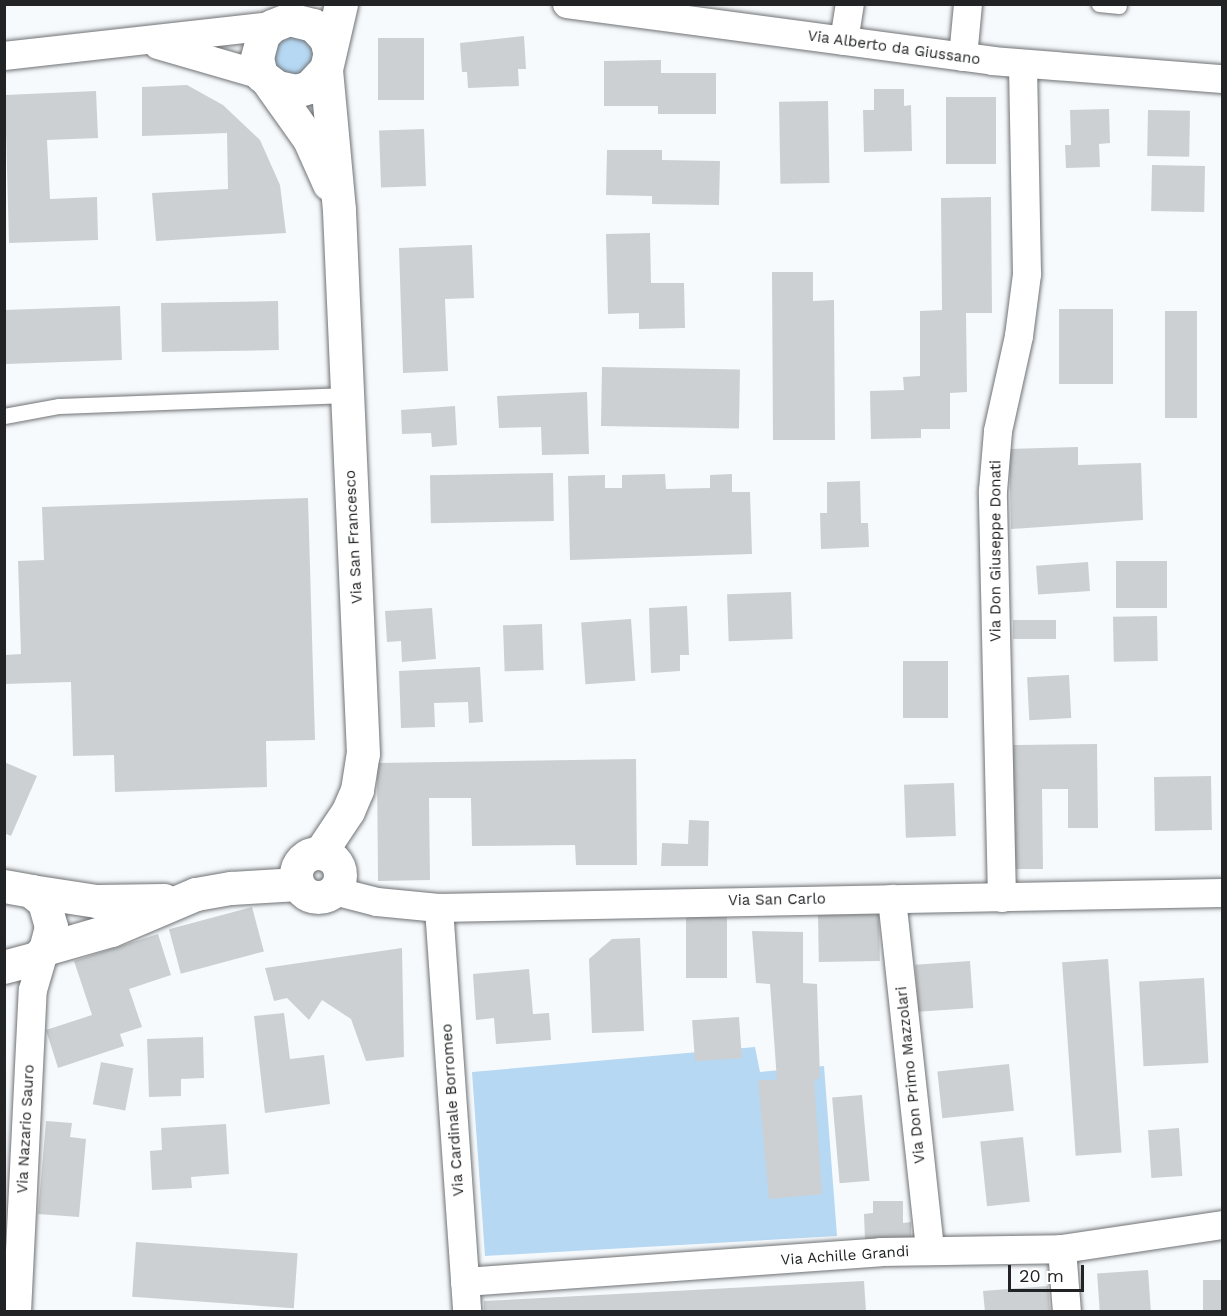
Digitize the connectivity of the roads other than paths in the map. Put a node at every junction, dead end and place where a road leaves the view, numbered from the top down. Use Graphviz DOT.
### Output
graph roads {
  1 [pos="341,4"];
  2 [pos="567,4"];
  3 [pos="850,4"];
  4 [pos="969,4"];
  5 [pos="1099,4"];
  6 [pos="1119,6"];
  7 [pos="725,15"];
  8 [pos="289,17"];
  9 [pos="844,41"];
  10 [pos="139,42"];
  11 [pos="4,56"];
  12 [pos="963,57"];
  13 [pos="328,60"];
  14 [pos="1023,64"];
  15 [pos="264,78"];
  16 [pos="1222,79"];
  17 [pos="339,210"];
  18 [pos="348,395"];
  19 [pos="4,416"];
  20 [pos="320,853"];
  21 [pos="298,885"];
  22 [pos="12,886"];
  23 [pos="334,891"];
  24 [pos="1222,893"];
  25 [pos="1002,898"];
  26 [pos="892,899"];
  27 [pos="178,900"];
  28 [pos="439,908"];
  29 [pos="45,949"];
  30 [pos="7,969"];
  31 [pos="1222,1225"];
  32 [pos="1062,1249"];
  33 [pos="930,1251"];
  34 [pos="465,1282"];
  35 [pos="17,1311"];
  36 [pos="467,1311"];
  37 [pos="1067,1311"];
  1 -- 13 [label="street"];
  2 -- 7 [label="street, Via Alberto da Giussano"];
  3 -- 9 [label="street"];
  4 -- 12 [label="street"];
  5 -- 6 [label="lane"];
  7 -- 9 [label="street, Via Alberto da Giussano"];
  8 -- 10 [label="street"];
  8 -- 13 [label="street"];
  8 -- 15 [label="street"];
  9 -- 12 [label="street, Via Alberto da Giussano"];
  10 -- 11 [label="street"];
  10 -- 15 [label="street"];
  12 -- 14 [label="street, Via Alberto da Giussano"];
  13 -- 15 [label="street"];
  13 -- 17 [label="street, Via San Francesco"];
  14 -- 16 [label="street, Via Alberto da Giussano"];
  14 -- 25 [label="street, Via Don Giuseppe Donati"];
  15 -- 17 [label="street, Via San Francesco"];
  17 -- 18 [label="street, Via San Francesco"];
  18 -- 19 [label="lane"];
  18 -- 20 [label="street, Via San Francesco"];
  20 -- 21 [label="street, Via San Francesco"];
  20 -- 23 [label="street"];
  21 -- 23 [label="street"];
  21 -- 27 [label="street"];
  22 -- 27 [label="street"];
  22 -- 29 [label="street"];
  23 -- 28 [label="street, Via San Carlo"];
  24 -- 25 [label="street, Via San Carlo"];
  25 -- 26 [label="street, Via San Carlo"];
  26 -- 28 [label="street, Via San Carlo"];
  26 -- 33 [label="street, Via Don Primo Mazzolari"];
  27 -- 29 [label="street"];
  28 -- 34 [label="street, Via Cardinale Borromeo"];
  29 -- 30 [label="street"];
  29 -- 35 [label="street, Via Nazario Sauro"];
  31 -- 32 [label="street, Via Achille Grandi"];
  32 -- 33 [label="street, Via Achille Grandi"];
  32 -- 37 [label="street"];
  33 -- 34 [label="street, Via Achille Grandi"];
  34 -- 36 [label="street, Via Cardinale Borromeo"];
}
